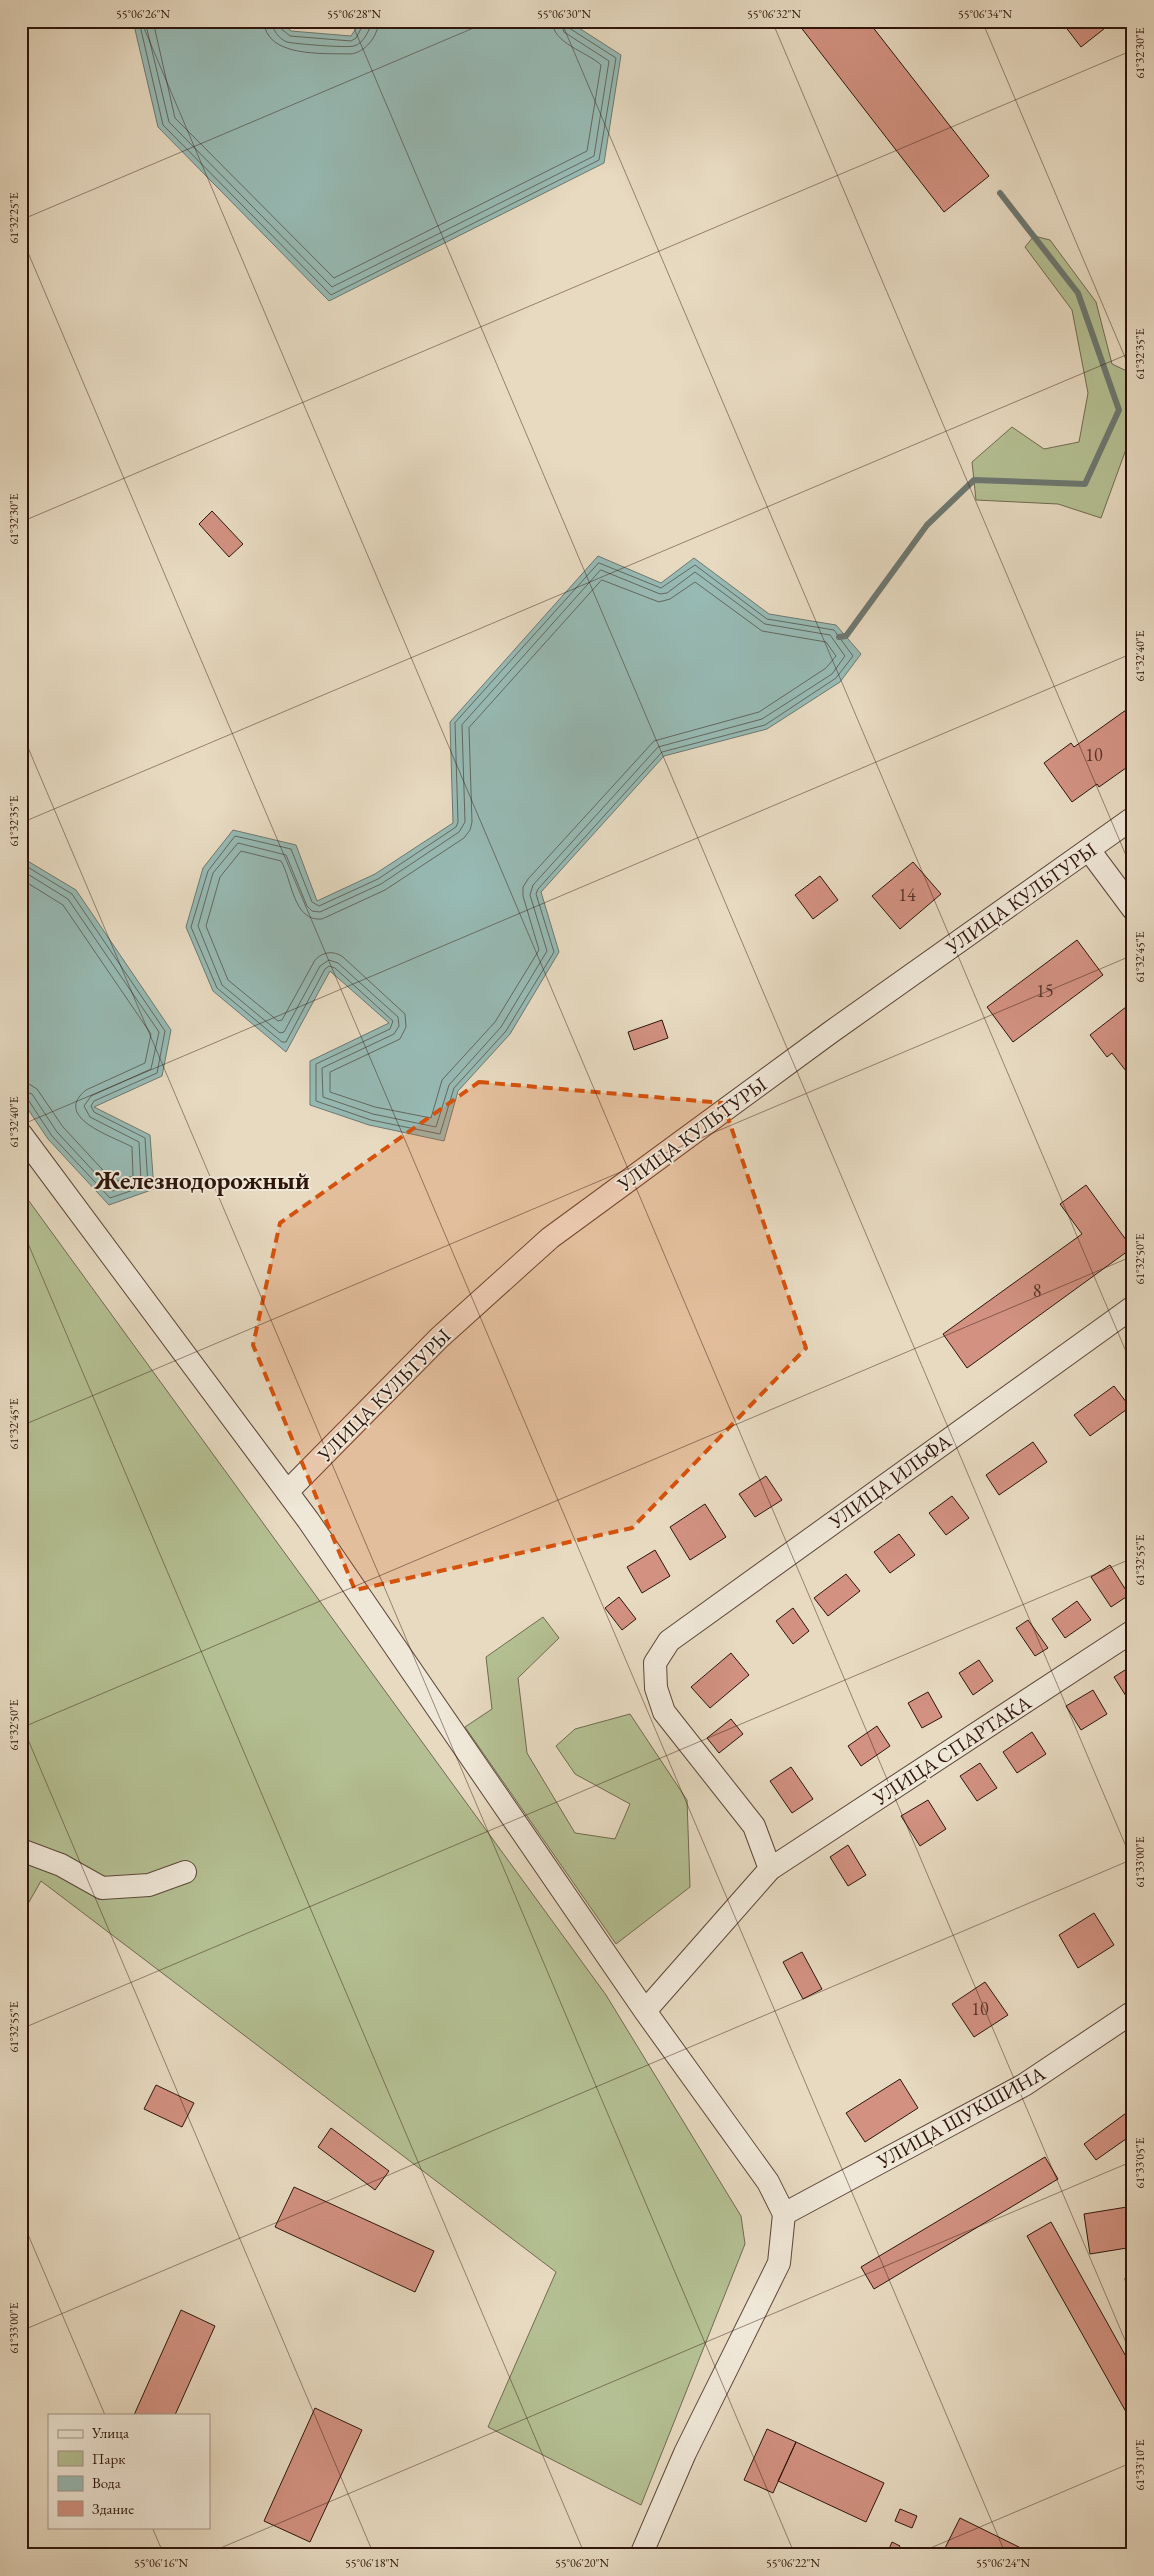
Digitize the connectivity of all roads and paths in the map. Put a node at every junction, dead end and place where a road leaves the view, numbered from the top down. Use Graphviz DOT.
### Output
graph roads {
  1 [pos="1133,818"];
  2 [pos="1089,850"];
  3 [pos="1133,909"];
  4 [pos="21,1134"];
  5 [pos="1133,1307"];
  6 [pos="287,1492"];
  7 [pos="1133,1631"];
  8 [pos="21,1850"];
  9 [pos="770,1869"];
  10 [pos="185,1872"];
  11 [pos="645,2011"];
  12 [pos="1133,2012"];
  13 [pos="784,2214"];
  14 [pos="641,2555"];
  1 -- 2 [label="street, УЛИЦА КУЛЬТУРЫ"];
  2 -- 3 [label="street"];
  2 -- 6 [label="street, УЛИЦА КУЛЬТУРЫ"];
  4 -- 6 [label="street"];
  5 -- 9 [label="street, УЛИЦА ИЛЬФА"];
  6 -- 11 [label="street"];
  7 -- 9 [label="street, УЛИЦА СПАРТАКА"];
  8 -- 10 [label="street"];
  9 -- 11 [label="street, УЛИЦА СПАРТАКА"];
  11 -- 13 [label="street"];
  12 -- 13 [label="street, УЛИЦА ШУКШИНА"];
  13 -- 14 [label="street"];
}
